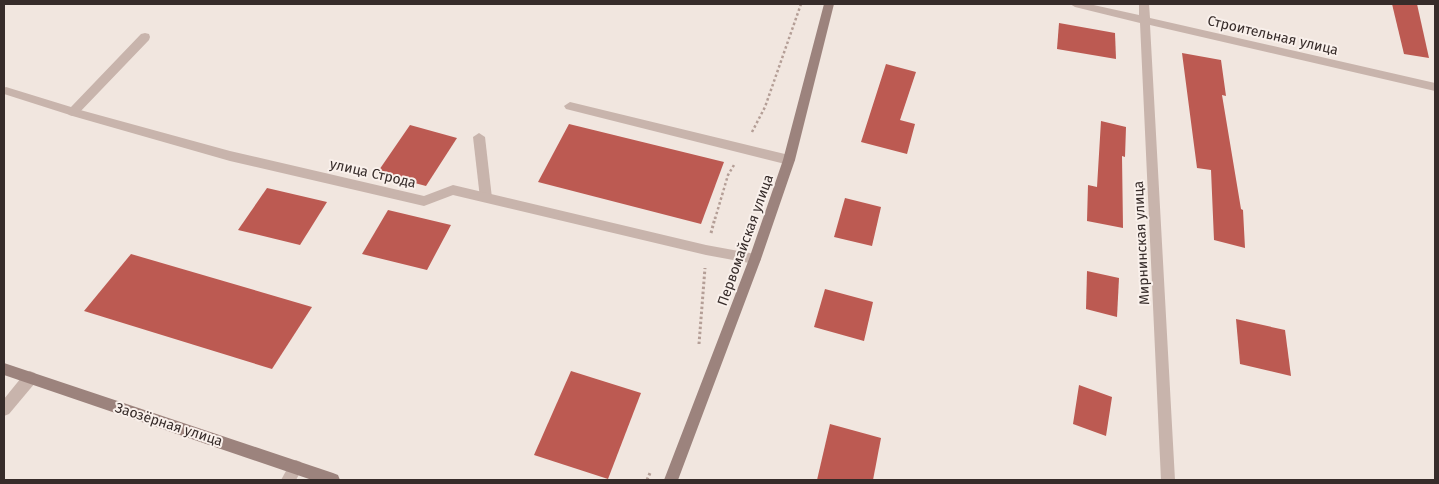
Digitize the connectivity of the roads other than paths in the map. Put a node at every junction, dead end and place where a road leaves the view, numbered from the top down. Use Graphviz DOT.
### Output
graph roads {
  1 [pos="829,4"];
  2 [pos="1075,4"];
  3 [pos="1144,4"];
  4 [pos="1144,19"];
  5 [pos="145,37"];
  6 [pos="1435,87"];
  7 [pos="6,91"];
  8 [pos="570,106"];
  9 [pos="73,112"];
  10 [pos="479,137"];
  11 [pos="789,160"];
  12 [pos="486,198"];
  13 [pos="755,259"];
  14 [pos="4,369"];
  15 [pos="30,378"];
  16 [pos="4,409"];
  17 [pos="296,467"];
  18 [pos="288,480"];
  19 [pos="334,480"];
  20 [pos="671,480"];
  21 [pos="1168,480"];
  1 -- 11 [label="main road, Первомайская улица"];
  2 -- 4 [label="street, Строительная улица"];
  3 -- 4 [label="street, Мирнинская улица"];
  4 -- 6 [label="street, Строительная улица"];
  4 -- 21 [label="street, Мирнинская улица"];
  5 -- 9 [label="street"];
  7 -- 9 [label="street, улица Строда"];
  8 -- 11 [label="street"];
  9 -- 12 [label="street, улица Строда"];
  10 -- 12 [label="street"];
  11 -- 13 [label="main road, Первомайская улица"];
  12 -- 13 [label="street, улица Строда"];
  13 -- 20 [label="main road, Первомайская улица"];
  14 -- 15 [label="main road, Заозёрная улица"];
  15 -- 16 [label="street"];
  15 -- 17 [label="main road, Заозёрная улица"];
  17 -- 18 [label="street"];
  17 -- 19 [label="main road, Заозёрная улица"];
}
